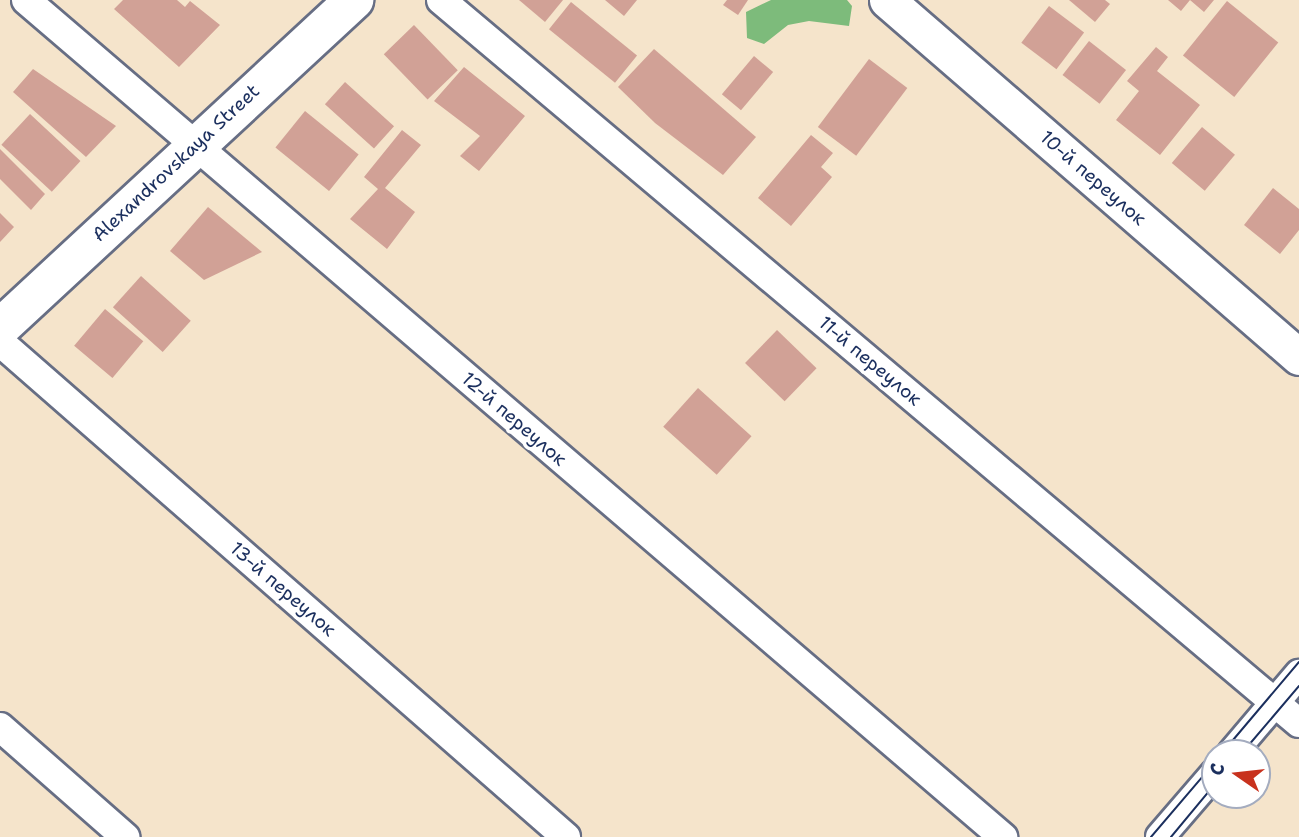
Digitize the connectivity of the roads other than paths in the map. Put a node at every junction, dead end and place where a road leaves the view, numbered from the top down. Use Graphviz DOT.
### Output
graph roads {
  1 [pos="26,0"];
  2 [pos="354,0"];
  3 [pos="442,0"];
  4 [pos="887,0"];
  5 [pos="195,145"];
  6 [pos="0,328"];
  7 [pos="0,342"];
  8 [pos="1299,357"];
  9 [pos="1299,674"];
  10 [pos="1275,702"];
  11 [pos="1299,723"];
  12 [pos="0,727"];
  13 [pos="1244,739"];
  14 [pos="1201,789"];
  15 [pos="125,837"];
  16 [pos="566,837"];
  17 [pos="1003,837"];
  18 [pos="1160,837"];
  1 -- 5 [label="street, 12-й переулок"];
  2 -- 5 [label="main road, Alexandrovskaya Street"];
  3 -- 10 [label="street, 11-й переулок"];
  4 -- 8 [label="street, 10-й переулок"];
  5 -- 6 [label="main road, Alexandrovskaya Street"];
  5 -- 17 [label="street, 12-й переулок"];
  7 -- 16 [label="street, 13-й переулок"];
  9 -- 10 [label="street"];
  10 -- 11 [label="street, 11-й переулок"];
  10 -- 13 [label="street"];
  12 -- 15 [label="street"];
  14 -- 18 [label="street"];
}
